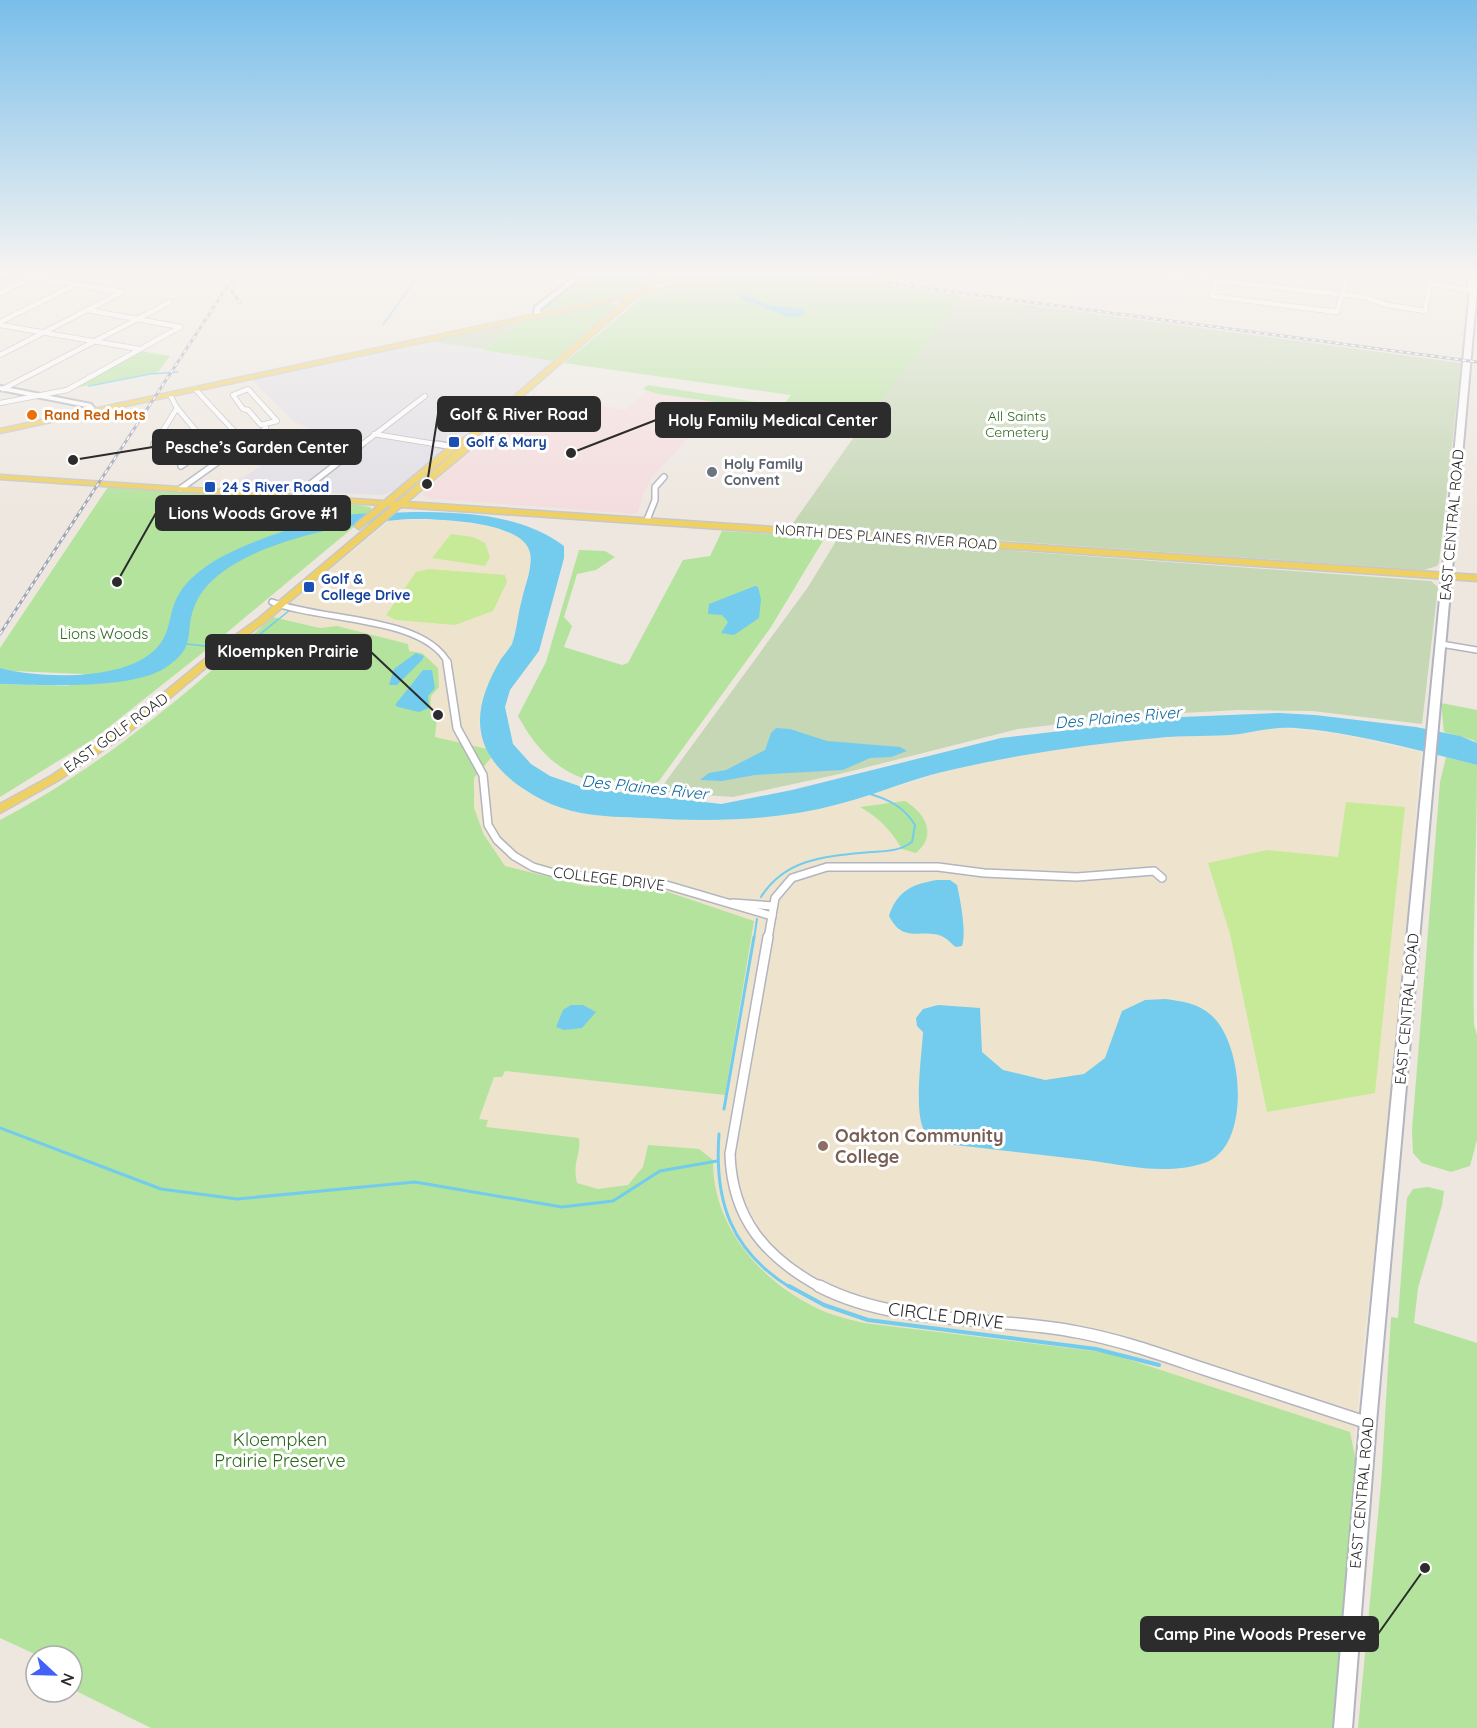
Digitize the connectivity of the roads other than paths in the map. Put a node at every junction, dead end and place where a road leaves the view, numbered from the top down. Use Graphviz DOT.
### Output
graph roads {
  1 [pos="67,354"];
  2 [pos="131,354"];
  3 [pos="359,354"];
  4 [pos="568,354"];
  5 [pos="1472,354"];
  6 [pos="227,382"];
  7 [pos="1,389"];
  8 [pos="195,389"];
  9 [pos="238,391"];
  10 [pos="170,395"];
  11 [pos="38,396"];
  12 [pos="425,396"];
  13 [pos="0,403"];
  14 [pos="262,406"];
  15 [pos="177,408"];
  16 [pos="244,409"];
  17 [pos="94,411"];
  18 [pos="266,428"];
  19 [pos="0,431"];
  20 [pos="374,434"];
  21 [pos="200,435"];
  22 [pos="474,435"];
  23 [pos="253,437"];
  24 [pos="218,442"];
  25 [pos="239,446"];
  26 [pos="454,447"];
  27 [pos="180,449"];
  28 [pos="203,452"];
  29 [pos="181,466"];
  30 [pos="1,477"];
  31 [pos="664,477"];
  32 [pos="180,489"];
  33 [pos="295,496"];
  34 [pos="400,503"];
  35 [pos="388,507"];
  36 [pos="647,520"];
  37 [pos="1447,576"];
  38 [pos="1477,578"];
  39 [pos="279,604"];
  40 [pos="1441,644"];
  41 [pos="1477,650"];
  42 [pos="0,809"];
  43 [pos="1162,878"];
  44 [pos="773,911"];
  45 [pos="1368,1423"];
  46 [pos="1343,1728"];
  1 -- 7 [label="street"];
  2 -- 11 [label="street"];
  3 -- 6 [label="main road"];
  4 -- 22 [label="main road, EAST GOLF ROAD"];
  5 -- 37 [label="main road, EAST CENTRAL ROAD"];
  6 -- 8 [label="main road"];
  6 -- 9 [label="street"];
  7 -- 11 [label="main road"];
  8 -- 10 [label="main road"];
  8 -- 23 [label="street"];
  9 -- 14 [label="street"];
  9 -- 16 [label="street"];
  10 -- 15 [label="street"];
  10 -- 17 [label="main road"];
  11 -- 13 [label="street"];
  11 -- 17 [label="main road"];
  12 -- 20 [label="street"];
  14 -- 16 [label="street"];
  14 -- 16 [label="street"];
  15 -- 21 [label="street"];
  15 -- 27 [label="street"];
  17 -- 19 [label="main road"];
  18 -- 23 [label="street"];
  20 -- 26 [label="street"];
  20 -- 33 [label="street"];
  21 -- 24 [label="street"];
  21 -- 27 [label="street"];
  22 -- 26 [label="main road, EAST GOLF ROAD"];
  22 -- 34 [label="main road, EAST GOLF ROAD"];
  23 -- 25 [label="street"];
  24 -- 25 [label="street"];
  24 -- 28 [label="street"];
  25 -- 32 [label="street"];
  26 -- 35 [label="main road, EAST GOLF ROAD"];
  27 -- 28 [label="street"];
  28 -- 29 [label="street"];
  30 -- 32 [label="main road"];
  31 -- 36 [label="street"];
  32 -- 33 [label="main road"];
  33 -- 35 [label="main road"];
  34 -- 35 [label="main road, EAST GOLF ROAD"];
  34 -- 36 [label="main road, NORTH DES PLAINES RIVER ROAD"];
  35 -- 39 [label="main road, EAST GOLF ROAD"];
  35 -- 39 [label="main road, EAST GOLF ROAD"];
  36 -- 37 [label="main road, NORTH DES PLAINES RIVER ROAD"];
  37 -- 38 [label="main road, NORTH DES PLAINES RIVER ROAD"];
  37 -- 40 [label="main road, EAST CENTRAL ROAD"];
  39 -- 42 [label="main road, EAST GOLF ROAD"];
  39 -- 44 [label="street, COLLEGE DRIVE"];
  40 -- 41 [label="street"];
  40 -- 45 [label="main road, EAST CENTRAL ROAD"];
  43 -- 44 [label="street"];
  44 -- 45 [label="street, CIRCLE DRIVE"];
  45 -- 46 [label="main road, EAST CENTRAL ROAD"];
}
